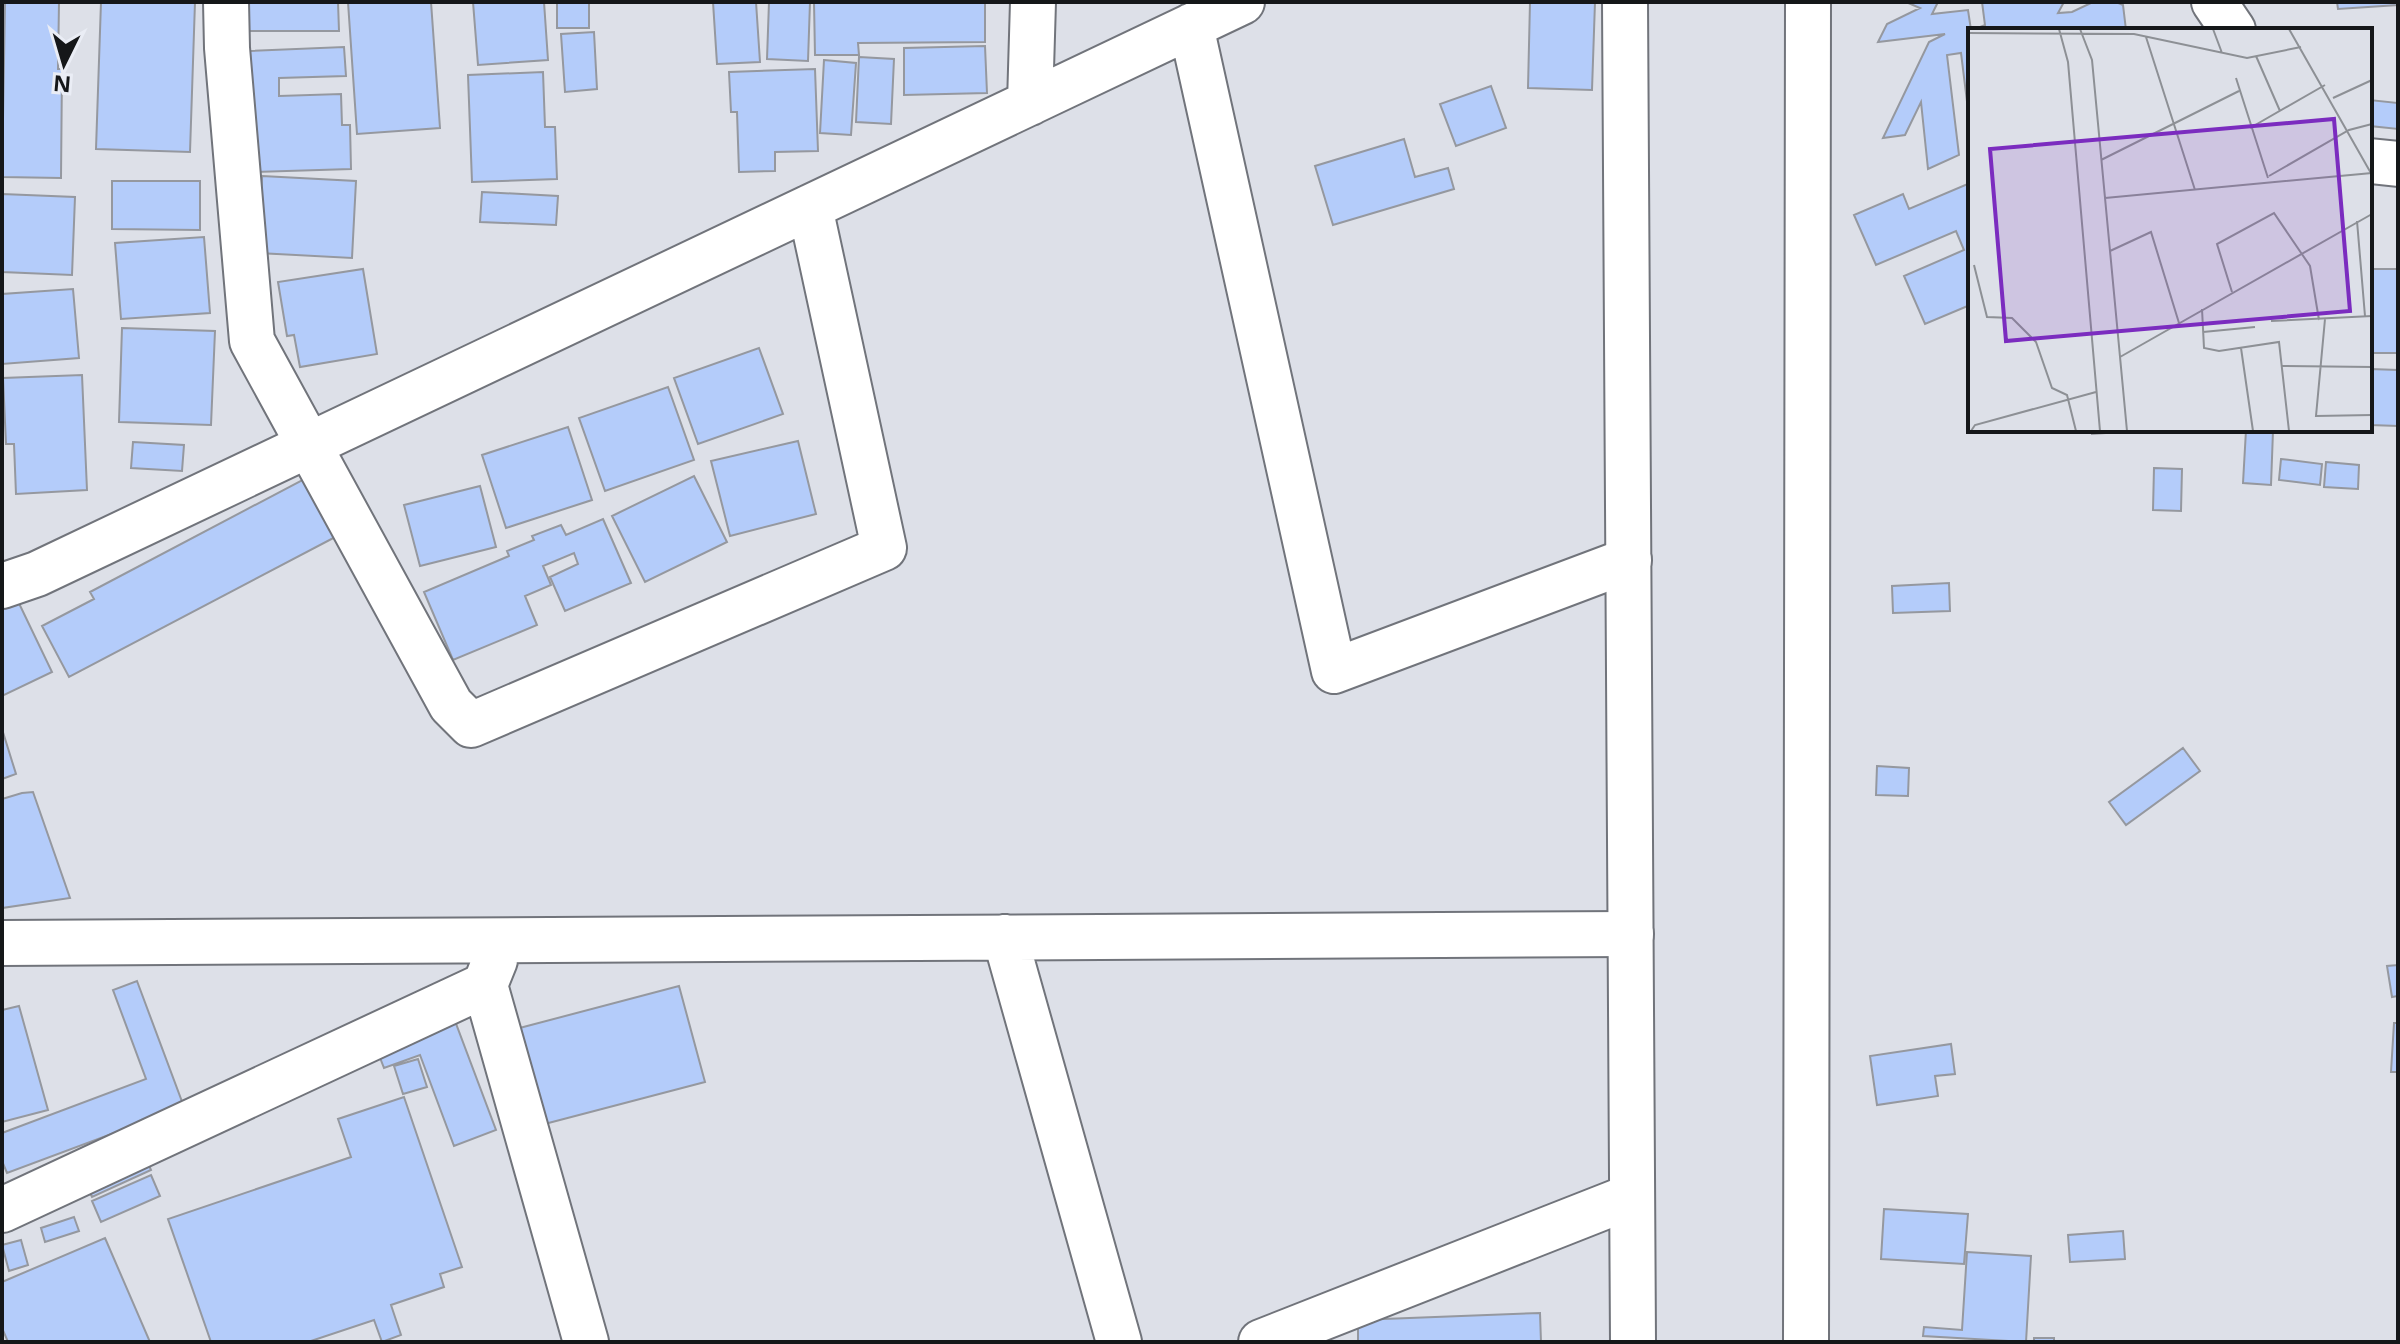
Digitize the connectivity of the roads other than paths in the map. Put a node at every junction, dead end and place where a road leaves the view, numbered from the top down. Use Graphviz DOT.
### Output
graph roads {
  1 [pos="226,2"];
  2 [pos="1033,2"];
  3 [pos="1242,2"];
  4 [pos="1625,2"];
  5 [pos="1808,2"];
  6 [pos="2214,2"];
  7 [pos="1191,26"];
  8 [pos="2232,28"];
  9 [pos="1030,103"];
  10 [pos="2372,161"];
  11 [pos="2398,164"];
  12 [pos="810,207"];
  13 [pos="308,446"];
  14 [pos="1629,560"];
  15 [pos="2,586"];
  16 [pos="1631,934"];
  17 [pos="1005,937"];
  18 [pos="504,940"];
  19 [pos="2,943"];
  20 [pos="485,985"];
  21 [pos="1632,1196"];
  22 [pos="2,1210"];
  23 [pos="578,1339"];
  24 [pos="1119,1342"];
  25 [pos="1261,1342"];
  26 [pos="1633,1342"];
  27 [pos="1806,1342"];
  1 -- 13 [label="street"];
  2 -- 9 [label="street"];
  3 -- 7 [label="street"];
  4 -- 14 [label="street"];
  5 -- 27 [label="street"];
  6 -- 8 [label="street"];
  7 -- 9 [label="street"];
  7 -- 14 [label="street"];
  9 -- 12 [label="street"];
  10 -- 11 [label="street"];
  12 -- 13 [label="street"];
  12 -- 13 [label="street"];
  13 -- 15 [label="street"];
  14 -- 16 [label="street"];
  16 -- 17 [label="street"];
  16 -- 21 [label="street"];
  17 -- 18 [label="street"];
  17 -- 24 [label="street"];
  18 -- 19 [label="street"];
  18 -- 20 [label="street"];
  20 -- 22 [label="street"];
  20 -- 23 [label="street"];
  21 -- 25 [label="street"];
  21 -- 26 [label="street"];
}
